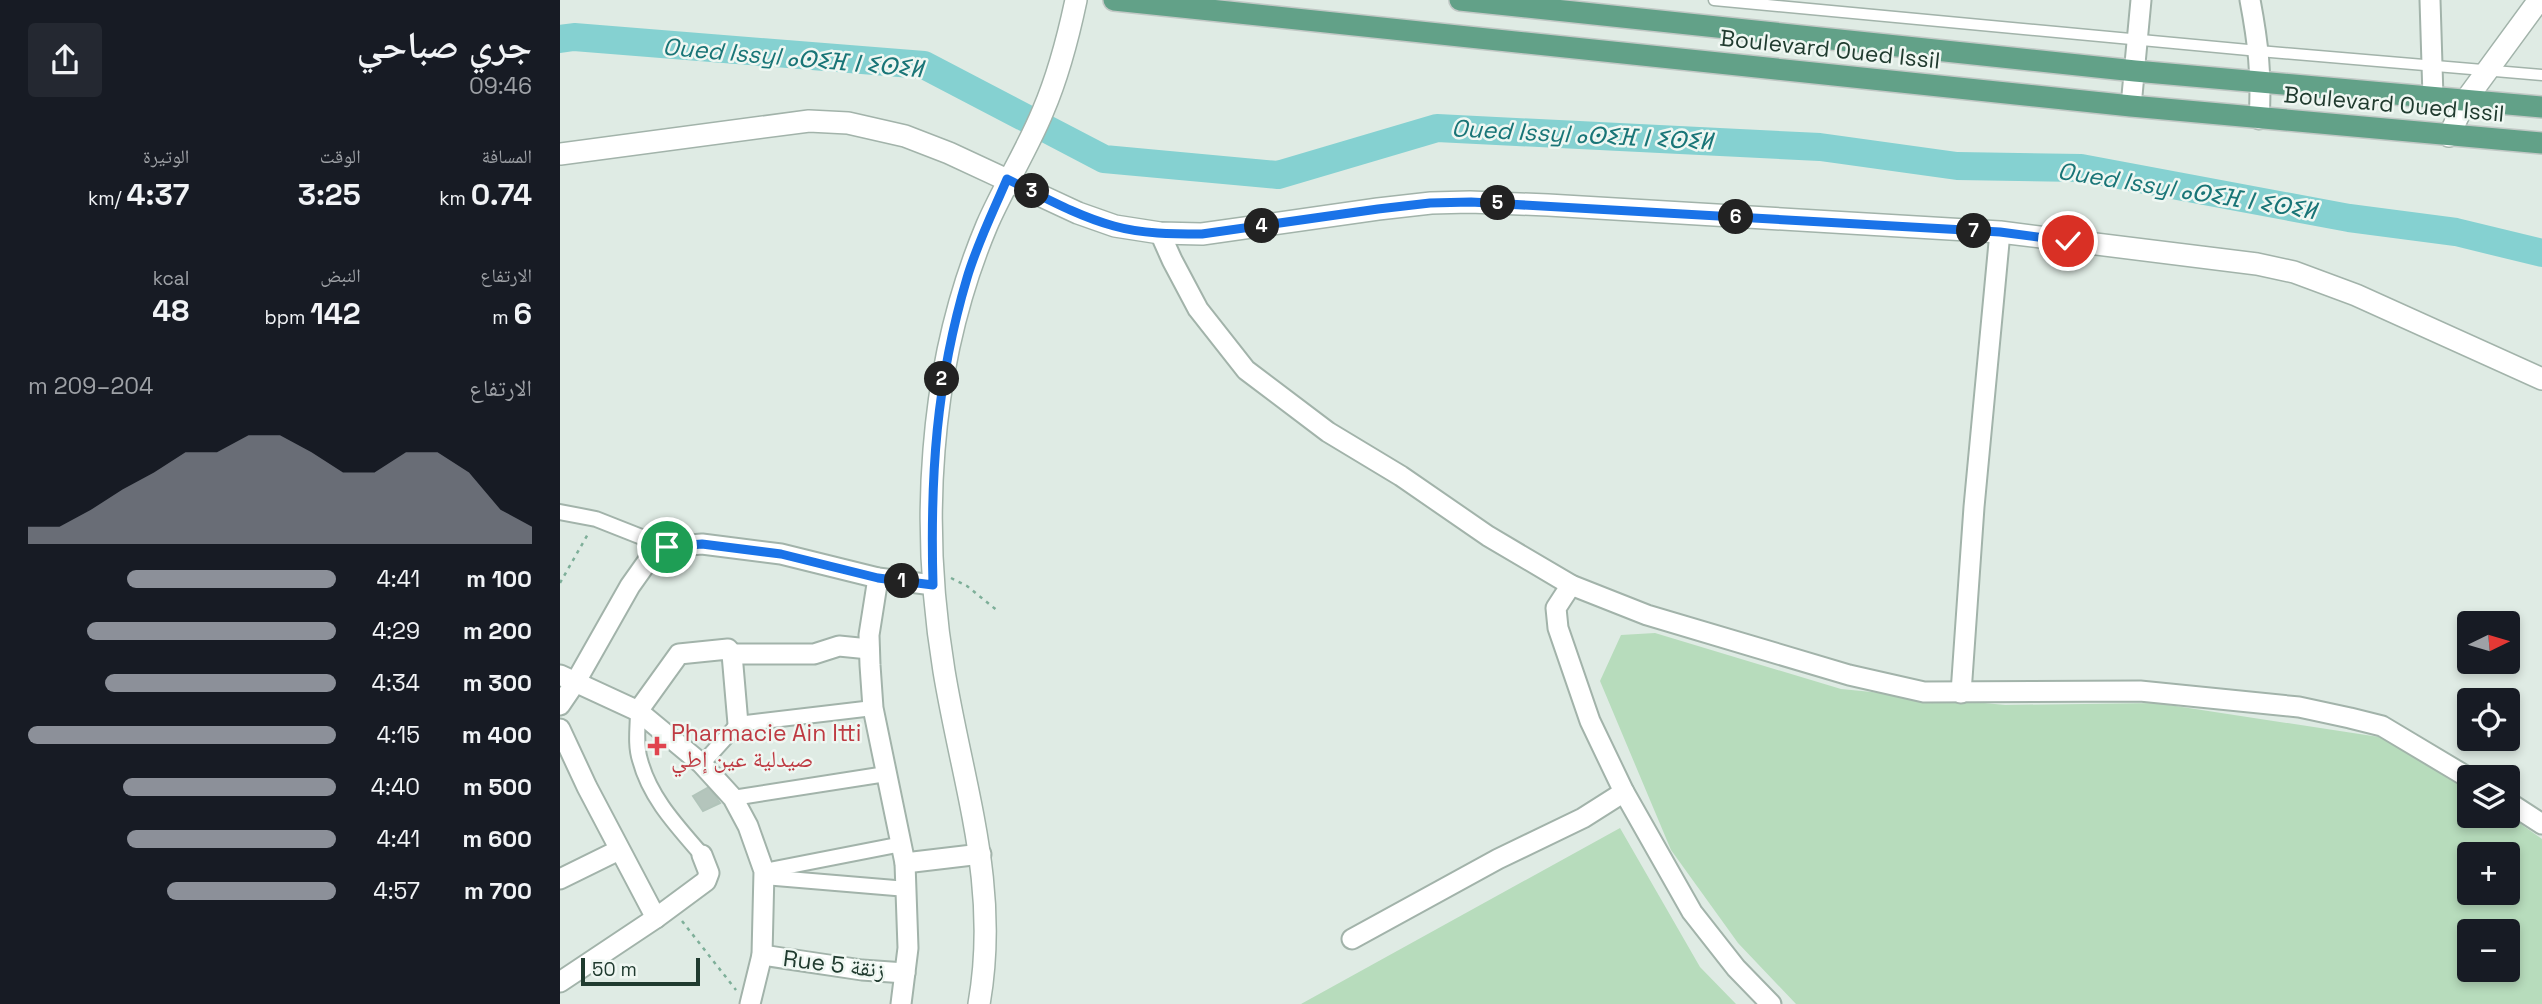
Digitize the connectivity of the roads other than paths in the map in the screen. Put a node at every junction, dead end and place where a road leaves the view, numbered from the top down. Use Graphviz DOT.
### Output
graph roads {
  1 [pos="1076,0"];
  2 [pos="1114,0"];
  3 [pos="1460,0"];
  4 [pos="1714,0"];
  5 [pos="2141,0"];
  6 [pos="2250,0"];
  7 [pos="2430,0"];
  8 [pos="2539,0"];
  9 [pos="2137,40"];
  10 [pos="2259,51"];
  11 [pos="2432,66"];
  12 [pos="2135,71"];
  13 [pos="2486,71"];
  14 [pos="2542,75"];
  15 [pos="2261,83"];
  16 [pos="2433,97"];
  17 [pos="2465,101"];
  18 [pos="2132,106"];
  19 [pos="2542,107"];
  20 [pos="2259,119"];
  21 [pos="2449,136"];
  22 [pos="2542,143"];
  23 [pos="560,154"];
  24 [pos="1007,179"];
  25 [pos="2000,232"];
  26 [pos="1160,233"];
  27 [pos="2542,379"];
  28 [pos="560,512"];
  29 [pos="667,547"];
  30 [pos="933,577"];
  31 [pos="878,578"];
  32 [pos="1570,585"];
  33 [pos="869,649"];
  34 [pos="733,654"];
  35 [pos="568,679"];
  36 [pos="1961,693"];
  37 [pos="560,705"];
  38 [pos="873,708"];
  39 [pos="638,711"];
  40 [pos="738,724"];
  41 [pos="560,729"];
  42 [pos="702,764"];
  43 [pos="2457,771"];
  44 [pos="886,775"];
  45 [pos="1624,792"];
  46 [pos="733,798"];
  47 [pos="2520,810"];
  48 [pos="2542,824"];
  49 [pos="619,849"];
  50 [pos="904,853"];
  51 [pos="981,854"];
  52 [pos="702,855"];
  53 [pos="764,874"];
  54 [pos="560,879"];
  55 [pos="907,889"];
  56 [pos="664,912"];
  57 [pos="1352,939"];
  58 [pos="762,955"];
  59 [pos="905,973"];
  60 [pos="560,982"];
  61 [pos="744,999"];
  62 [pos="901,1004"];
  63 [pos="979,1004"];
  64 [pos="1771,1004"];
  1 -- 24 [label="street"];
  2 -- 18 [label="main road, Boulevard Oued Issil"];
  3 -- 12 [label="main road, Boulevard Oued Issil"];
  4 -- 9 [label="lane"];
  5 -- 9 [label="street"];
  6 -- 10 [label="street"];
  7 -- 11 [label="street"];
  8 -- 13 [label="street"];
  9 -- 10 [label="lane"];
  9 -- 12 [label="street"];
  10 -- 11 [label="lane"];
  10 -- 15 [label="street"];
  11 -- 13 [label="lane"];
  11 -- 16 [label="street"];
  12 -- 15 [label="main road, Boulevard Oued Issil"];
  12 -- 18 [label="street"];
  13 -- 14 [label="lane"];
  13 -- 17 [label="street"];
  15 -- 16 [label="main road, Boulevard Oued Issil"];
  15 -- 20 [label="street"];
  16 -- 17 [label="main road, Boulevard Oued Issil"];
  17 -- 19 [label="main road, Boulevard Oued Issil"];
  17 -- 21 [label="street"];
  18 -- 20 [label="main road, Boulevard Oued Issil"];
  20 -- 21 [label="main road, Boulevard Oued Issil"];
  21 -- 22 [label="main road, Boulevard Oued Issil"];
  23 -- 24 [label="street"];
  24 -- 26 [label="street"];
  24 -- 30 [label="street"];
  25 -- 26 [label="street"];
  25 -- 27 [label="street"];
  25 -- 36 [label="street"];
  26 -- 32 [label="street"];
  28 -- 29 [label="street"];
  29 -- 31 [label="street"];
  29 -- 35 [label="street"];
  30 -- 31 [label="street"];
  30 -- 51 [label="street"];
  31 -- 33 [label="street"];
  32 -- 36 [label="street"];
  32 -- 45 [label="street"];
  33 -- 34 [label="street"];
  33 -- 38 [label="street"];
  34 -- 39 [label="street"];
  34 -- 40 [label="street"];
  35 -- 37 [label="street"];
  35 -- 39 [label="street"];
  36 -- 43 [label="street"];
  38 -- 40 [label="street"];
  38 -- 44 [label="street"];
  39 -- 42 [label="street"];
  39 -- 52 [label="street"];
  40 -- 42 [label="street"];
  41 -- 49 [label="street"];
  42 -- 46 [label="street"];
  44 -- 46 [label="street"];
  44 -- 50 [label="street"];
  45 -- 57 [label="street"];
  45 -- 64 [label="street"];
  46 -- 53 [label="street"];
  47 -- 48 [label="street"];
  49 -- 54 [label="street"];
  49 -- 56 [label="street"];
  50 -- 51 [label="street"];
  50 -- 53 [label="street"];
  50 -- 55 [label="street"];
  51 -- 63 [label="street"];
  52 -- 56 [label="street"];
  53 -- 55 [label="street"];
  53 -- 58 [label="street"];
  55 -- 59 [label="street"];
  56 -- 60 [label="street"];
  58 -- 59 [label="street, Rue 5 زنقة"];
  58 -- 61 [label="street"];
  59 -- 62 [label="street"];
}
